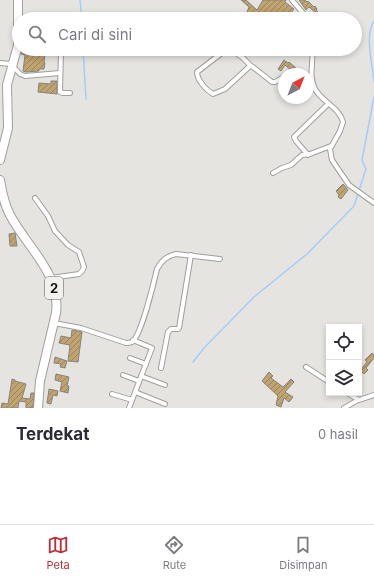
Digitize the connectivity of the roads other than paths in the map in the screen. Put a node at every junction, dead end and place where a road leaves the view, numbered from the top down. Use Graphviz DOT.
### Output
graph roads {
  1 [pos="18,0"];
  2 [pos="292,0"];
  3 [pos="18,12"];
  4 [pos="302,12"];
  5 [pos="15,56"];
  6 [pos="61,56"];
  7 [pos="219,56"];
  8 [pos="240,56"];
  9 [pos="312,56"];
  10 [pos="0,63"];
  11 [pos="12,65"];
  12 [pos="251,66"];
  13 [pos="310,68"];
  14 [pos="60,73"];
  15 [pos="278,80"];
  16 [pos="314,88"];
  17 [pos="70,93"];
  18 [pos="328,104"];
  19 [pos="331,146"];
  20 [pos="308,154"];
  21 [pos="0,160"];
  22 [pos="273,173"];
  23 [pos="0,180"];
  24 [pos="35,198"];
  25 [pos="374,203"];
  26 [pos="191,255"];
  27 [pos="220,259"];
  28 [pos="51,278"];
  29 [pos="54,322"];
  30 [pos="133,340"];
  31 [pos="130,358"];
  32 [pos="146,364"];
  33 [pos="306,367"];
  34 [pos="161,368"];
  35 [pos="123,375"];
  36 [pos="141,376"];
  37 [pos="326,380"];
  38 [pos="139,381"];
  39 [pos="165,385"];
  40 [pos="135,392"];
  41 [pos="112,394"];
  42 [pos="374,395"];
  43 [pos="352,396"];
  44 [pos="132,400"];
  45 [pos="358,400"];
  46 [pos="165,404"];
  47 [pos="38,408"];
  48 [pos="129,408"];
  49 [pos="344,408"];
  1 -- 3 [label="highway"];
  2 -- 4 [label="street"];
  5 -- 11 [label="highway"];
  6 -- 14 [label="street"];
  7 -- 12 [label="street"];
  8 -- 12 [label="street"];
  9 -- 13 [label="street"];
  10 -- 11 [label="street"];
  11 -- 14 [label="street"];
  11 -- 21 [label="highway"];
  12 -- 15 [label="street"];
  14 -- 17 [label="street"];
  16 -- 18 [label="street"];
  18 -- 19 [label="street"];
  18 -- 20 [label="street"];
  19 -- 20 [label="street"];
  19 -- 25 [label="street"];
  20 -- 22 [label="street"];
  23 -- 28 [label="highway, 2"];
  24 -- 28 [label="street"];
  26 -- 27 [label="street"];
  26 -- 30 [label="street"];
  26 -- 34 [label="street"];
  28 -- 29 [label="highway, 2"];
  29 -- 30 [label="street"];
  29 -- 47 [label="highway, 2"];
  30 -- 32 [label="street"];
  31 -- 32 [label="street"];
  32 -- 36 [label="street"];
  33 -- 37 [label="street"];
  35 -- 38 [label="street"];
  36 -- 38 [label="street"];
  36 -- 39 [label="street"];
  38 -- 40 [label="street"];
  40 -- 44 [label="street"];
  40 -- 46 [label="street"];
  41 -- 44 [label="street"];
  42 -- 45 [label="street"];
  43 -- 45 [label="street"];
  44 -- 48 [label="street"];
  45 -- 49 [label="street"];
}
